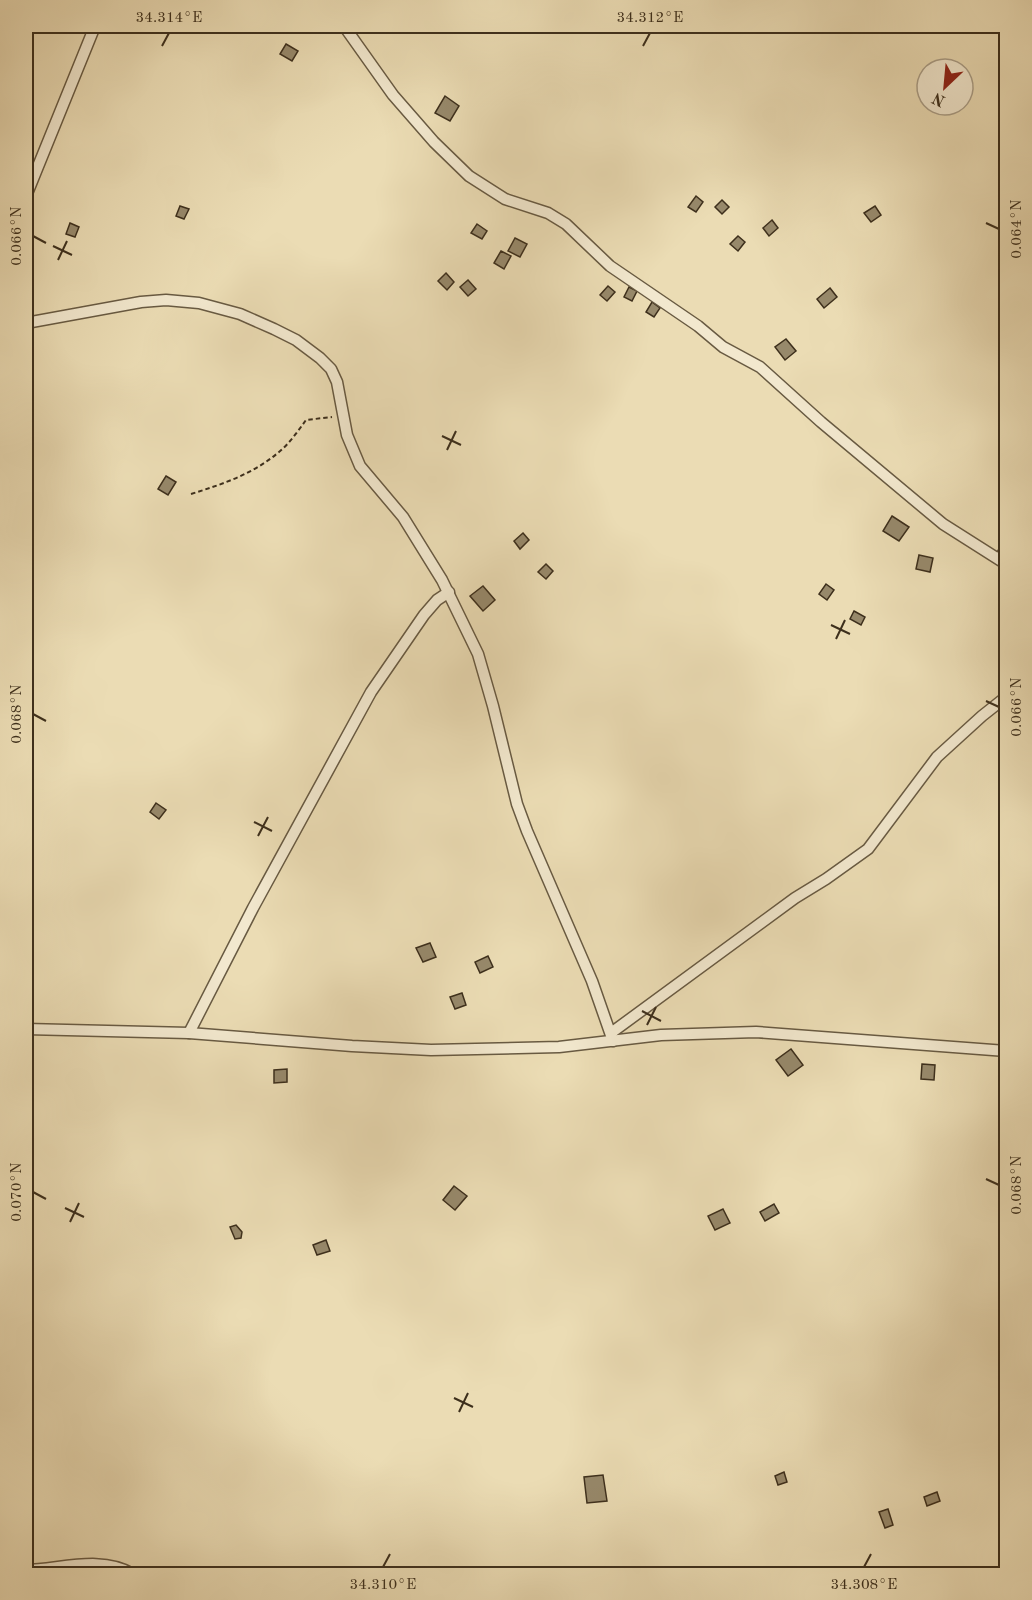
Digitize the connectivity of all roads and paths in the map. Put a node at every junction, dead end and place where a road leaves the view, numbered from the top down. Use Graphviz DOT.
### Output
graph roads {
  1 [pos="95,26"];
  2 [pos="344,26"];
  3 [pos="26,196"];
  4 [pos="26,323"];
  5 [pos="344,415"];
  6 [pos="191,494"];
  7 [pos="1006,549"];
  8 [pos="1003,561"];
  9 [pos="449,592"];
  10 [pos="1006,697"];
  11 [pos="26,1029"];
  12 [pos="189,1033"];
  13 [pos="612,1037"];
  14 [pos="1006,1051"];
  15 [pos="26,1570"];
  16 [pos="133,1575"];
  1 -- 3 [label="street"];
  2 -- 8 [label="street"];
  4 -- 5 [label="street"];
  5 -- 6 [label="path"];
  5 -- 9 [label="street"];
  7 -- 8 [label="street"];
  9 -- 12 [label="street"];
  9 -- 13 [label="street"];
  10 -- 13 [label="street"];
  11 -- 12 [label="street"];
  12 -- 13 [label="street"];
  13 -- 14 [label="street"];
  15 -- 16 [label="street"];
}
